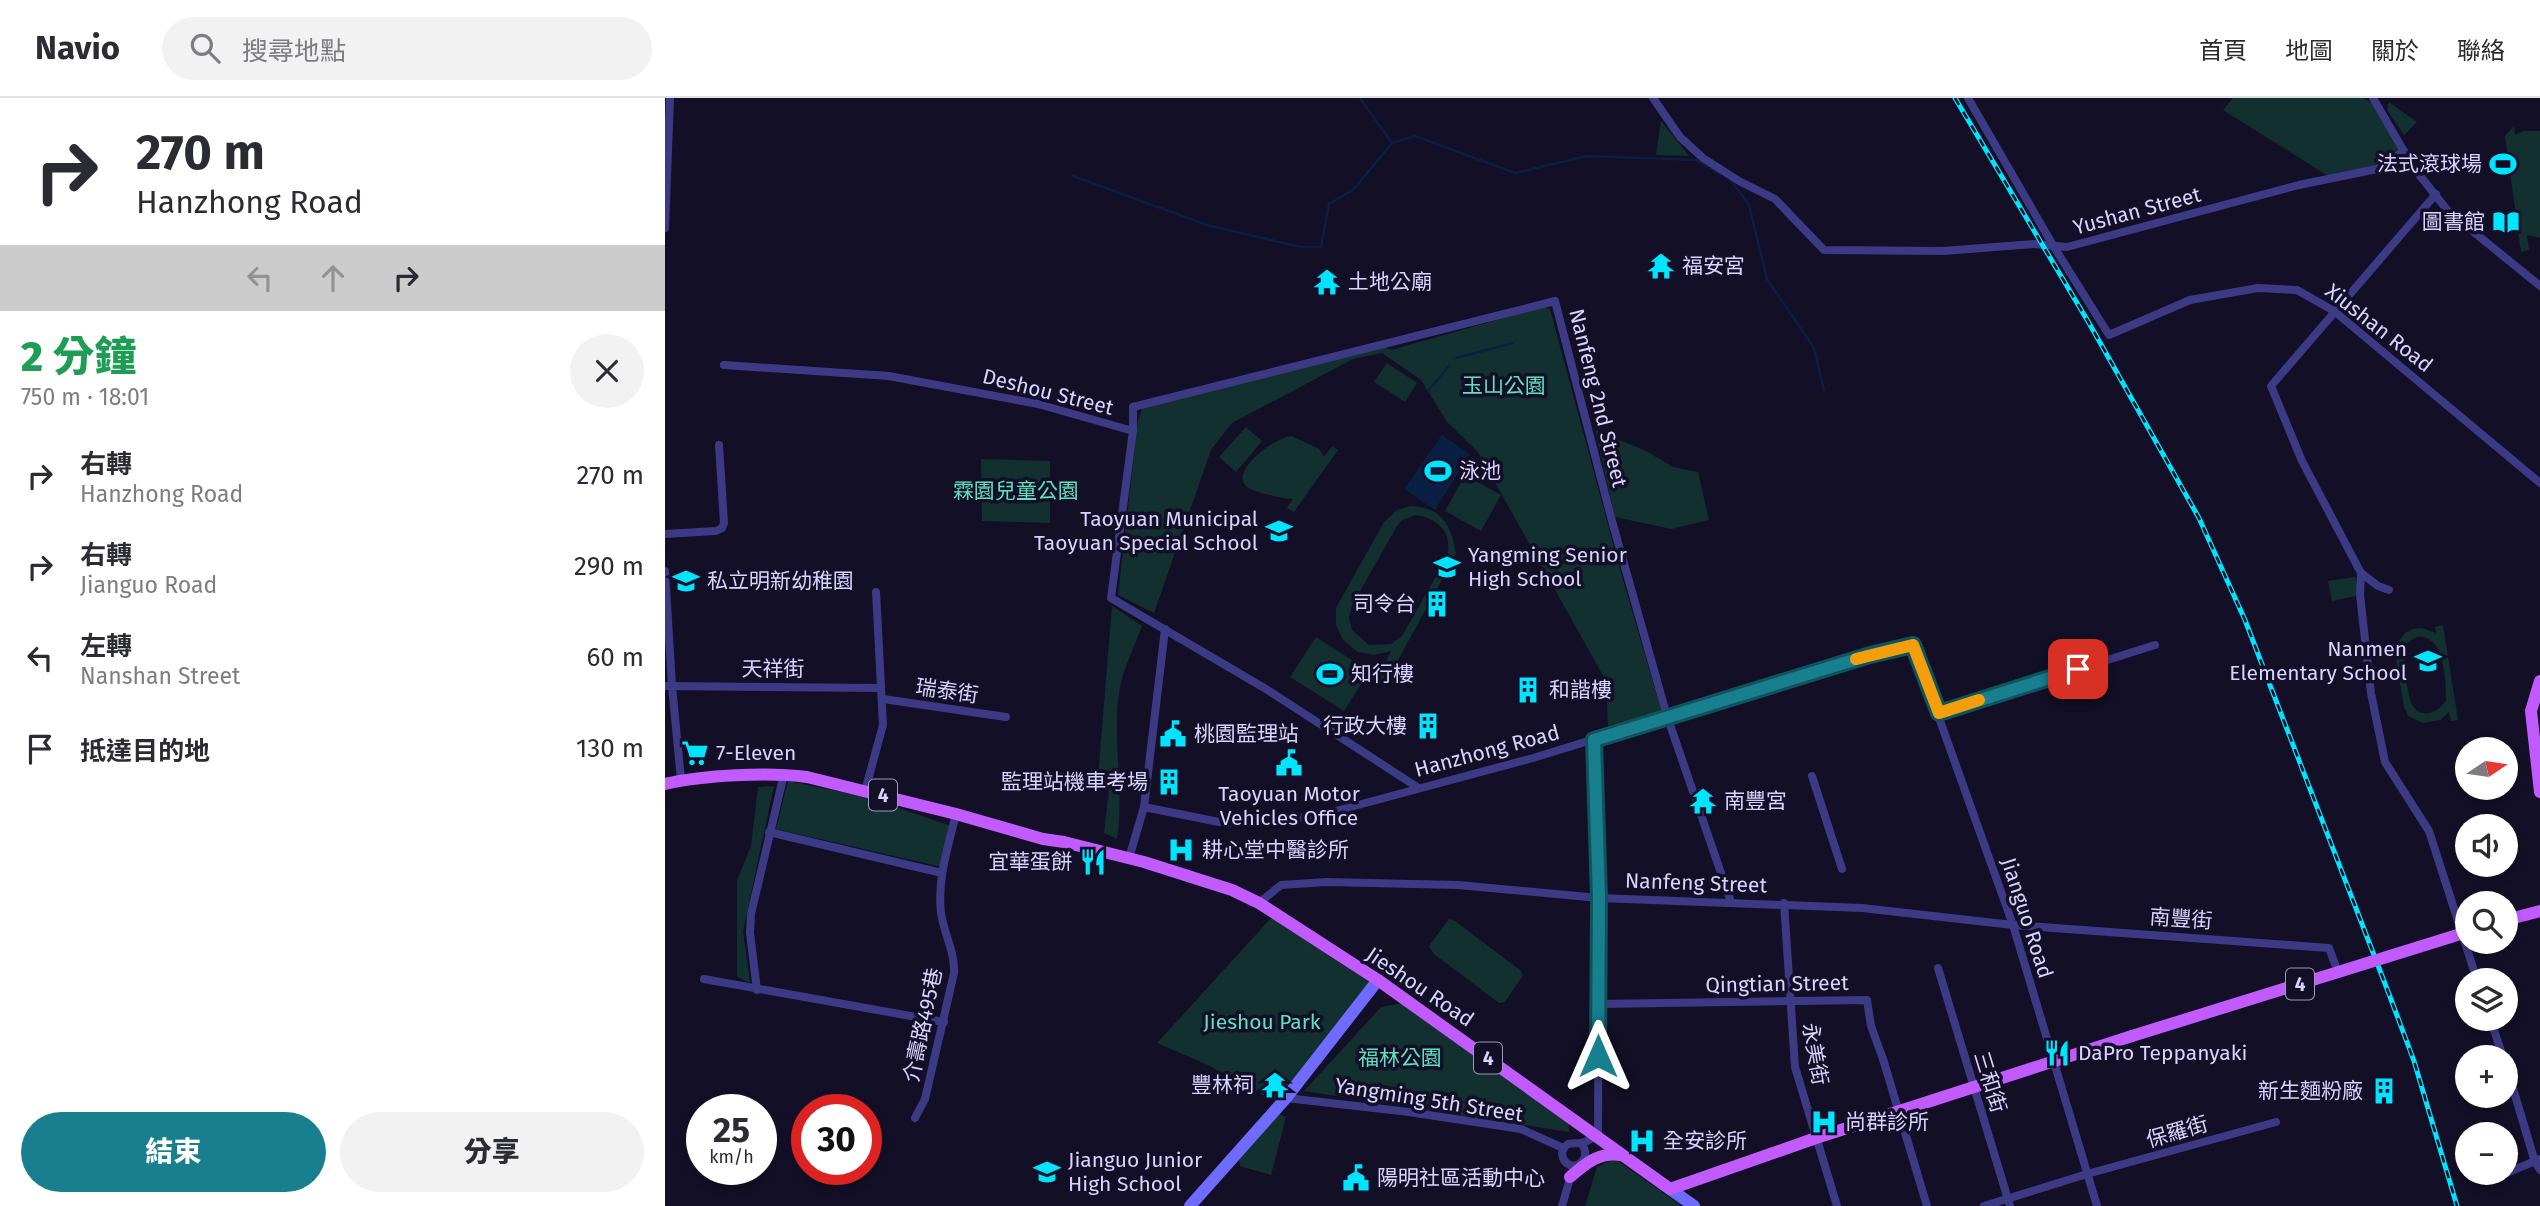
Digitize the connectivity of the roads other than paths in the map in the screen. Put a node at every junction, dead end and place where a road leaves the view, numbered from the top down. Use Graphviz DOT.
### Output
graph roads {
  1 [pos="670,98"];
  2 [pos="1653,98"];
  3 [pos="1968,98"];
  4 [pos="2373,98"];
  5 [pos="2404,150"];
  6 [pos="2436,194"];
  7 [pos="665,228"];
  8 [pos="2054,247"];
  9 [pos="2540,286"];
  10 [pos="2334,311"];
  11 [pos="724,365"];
  12 [pos="1133,431"];
  13 [pos="719,445"];
  14 [pos="2540,483"];
  15 [pos="665,534"];
  16 [pos="665,571"];
  17 [pos="2361,573"];
  18 [pos="2389,590"];
  19 [pos="876,592"];
  20 [pos="1165,629"];
  21 [pos="1913,645"];
  22 [pos="2155,645"];
  23 [pos="2540,681"];
  24 [pos="668,686"];
  25 [pos="880,688"];
  26 [pos="883,699"];
  27 [pos="1939,713"];
  28 [pos="1667,716"];
  29 [pos="1006,718"];
  30 [pos="1594,740"];
  31 [pos="784,774"];
  32 [pos="1812,776"];
  33 [pos="681,780"];
  34 [pos="665,785"];
  35 [pos="1417,788"];
  36 [pos="865,790"];
  37 [pos="2540,792"];
  38 [pos="1144,807"];
  39 [pos="956,814"];
  40 [pos="769,832"];
  41 [pos="1129,858"];
  42 [pos="1842,869"];
  43 [pos="942,873"];
  44 [pos="1599,898"];
  45 [pos="1731,902"];
  46 [pos="1259,903"];
  47 [pos="1784,903"];
  48 [pos="2540,911"];
  49 [pos="2518,917"];
  50 [pos="2013,925"];
  51 [pos="2455,936"];
  52 [pos="2335,964"];
  53 [pos="1938,968"];
  54 [pos="2473,968"];
  55 [pos="704,979"];
  56 [pos="1378,980"];
  57 [pos="757,990"];
  58 [pos="1789,1002"];
  59 [pos="1598,1004"];
  60 [pos="944,1022"];
  61 [pos="2053,1062"];
  62 [pos="1974,1087"];
  63 [pos="1286,1098"];
  64 [pos="2518,1102"];
  65 [pos="1899,1111"];
  66 [pos="915,1118"];
  67 [pos="2276,1122"];
  68 [pos="1598,1135"];
  69 [pos="1816,1138"];
  70 [pos="1581,1143"];
  71 [pos="1563,1148"];
  72 [pos="1621,1155"];
  73 [pos="2538,1164"];
  74 [pos="1572,1171"];
  75 [pos="2518,1171"];
  76 [pos="2087,1174"];
  77 [pos="1670,1189"];
  78 [pos="2009,1202"];
  79 [pos="1190,1206"];
  80 [pos="1562,1206"];
  81 [pos="1693,1206"];
  82 [pos="1837,1206"];
  83 [pos="1927,1206"];
  84 [pos="1984,1206"];
  85 [pos="2097,1206"];
  1 -- 7 [label="street"];
  2 -- 8 [label="street, Yushan Street"];
  3 -- 8 [label="street"];
  4 -- 5 [label="street"];
  5 -- 6 [label="street"];
  5 -- 8 [label="street, Yushan Street"];
  6 -- 9 [label="street"];
  6 -- 10 [label="street"];
  8 -- 10 [label="street, Xiushan Road"];
  10 -- 14 [label="street, Xiushan Road"];
  10 -- 17 [label="street"];
  11 -- 12 [label="street, Deshou Street"];
  12 -- 20 [label="street, Deshou Street"];
  12 -- 28 [label="street, Nanfeng 2nd Street"];
  13 -- 15 [label="street"];
  16 -- 24 [label="street"];
  17 -- 18 [label="street"];
  17 -- 54 [label="street"];
  19 -- 25 [label="street"];
  20 -- 35 [label="street, Deshou Street"];
  20 -- 38 [label="street"];
  21 -- 27 [label="street, Jianguo Road"];
  21 -- 28 [label="street, Hanzhong Road"];
  22 -- 27 [label="street"];
  23 -- 37 [label="main road"];
  24 -- 25 [label="street, 天祥街"];
  24 -- 33 [label="street"];
  25 -- 26 [label="street"];
  26 -- 29 [label="street, 瑞泰街"];
  26 -- 36 [label="street"];
  27 -- 50 [label="street, Jianguo Road"];
  28 -- 30 [label="street, Hanzhong Road"];
  28 -- 45 [label="street, Nanfeng 2nd Street"];
  30 -- 35 [label="street, Hanzhong Road"];
  30 -- 44 [label="street"];
  31 -- 33 [label="main road, 4"];
  31 -- 36 [label="main road, 4"];
  31 -- 40 [label="street"];
  32 -- 42 [label="street"];
  33 -- 34 [label="main road, 4"];
  35 -- 38 [label="street, Hanzhong Road"];
  36 -- 39 [label="main road, 4"];
  38 -- 41 [label="street"];
  39 -- 41 [label="main road, Jieshou Road / 4"];
  39 -- 43 [label="street, 介壽路495巷"];
  40 -- 43 [label="street"];
  40 -- 57 [label="street"];
  41 -- 46 [label="main road, Jieshou Road / 4"];
  43 -- 60 [label="street, 介壽路495巷"];
  44 -- 45 [label="street, Nanfeng Street"];
  44 -- 46 [label="street, Nanfeng Street"];
  44 -- 59 [label="street"];
  45 -- 47 [label="street, Nanfeng Street"];
  46 -- 56 [label="main road, Jieshou Road / 4"];
  47 -- 50 [label="street, Nanfeng Street"];
  47 -- 58 [label="street, 永美街"];
  48 -- 49 [label="main road"];
  50 -- 52 [label="street, 南豐街"];
  50 -- 61 [label="street, Jianguo Road"];
  51 -- 61 [label="main road, 4, bridge"];
  53 -- 62 [label="street, 三和街"];
  55 -- 57 [label="street"];
  56 -- 63 [label="street"];
  56 -- 68 [label="main road, Jieshou Road / 4"];
  57 -- 60 [label="street"];
  58 -- 59 [label="street, Qingtian Street"];
  58 -- 65 [label="street, Qingtian Street"];
  58 -- 69 [label="street, 永美街"];
  59 -- 68 [label="street"];
  60 -- 66 [label="street, 介壽路495巷"];
  61 -- 62 [label="main road, 4"];
  61 -- 76 [label="street, Jianguo Road"];
  62 -- 65 [label="main road, 4"];
  62 -- 78 [label="street, 三和街"];
  63 -- 71 [label="street, Yangming 5th Street"];
  63 -- 79 [label="street"];
  64 -- 73 [label="street"];
  65 -- 69 [label="main road, 4"];
  65 -- 83 [label="street, Qingtian Street"];
  67 -- 76 [label="street, 保羅街"];
  68 -- 70 [label="street"];
  68 -- 72 [label="main road, Jieshou Road / 4"];
  69 -- 77 [label="main road, 4"];
  69 -- 82 [label="street, 永美街"];
  70 -- 71 [label="street"];
  70 -- 74 [label="street"];
  71 -- 74 [label="street"];
  72 -- 74 [label="main road"];
  72 -- 77 [label="main road, Jieshou Road / 4"];
  73 -- 75 [label="street"];
  74 -- 80 [label="street"];
  76 -- 78 [label="street, 保羅街"];
  76 -- 85 [label="street, Jianguo Road"];
  77 -- 81 [label="street, Jieshou Road"];
  78 -- 84 [label="street, 保羅街"];
}
